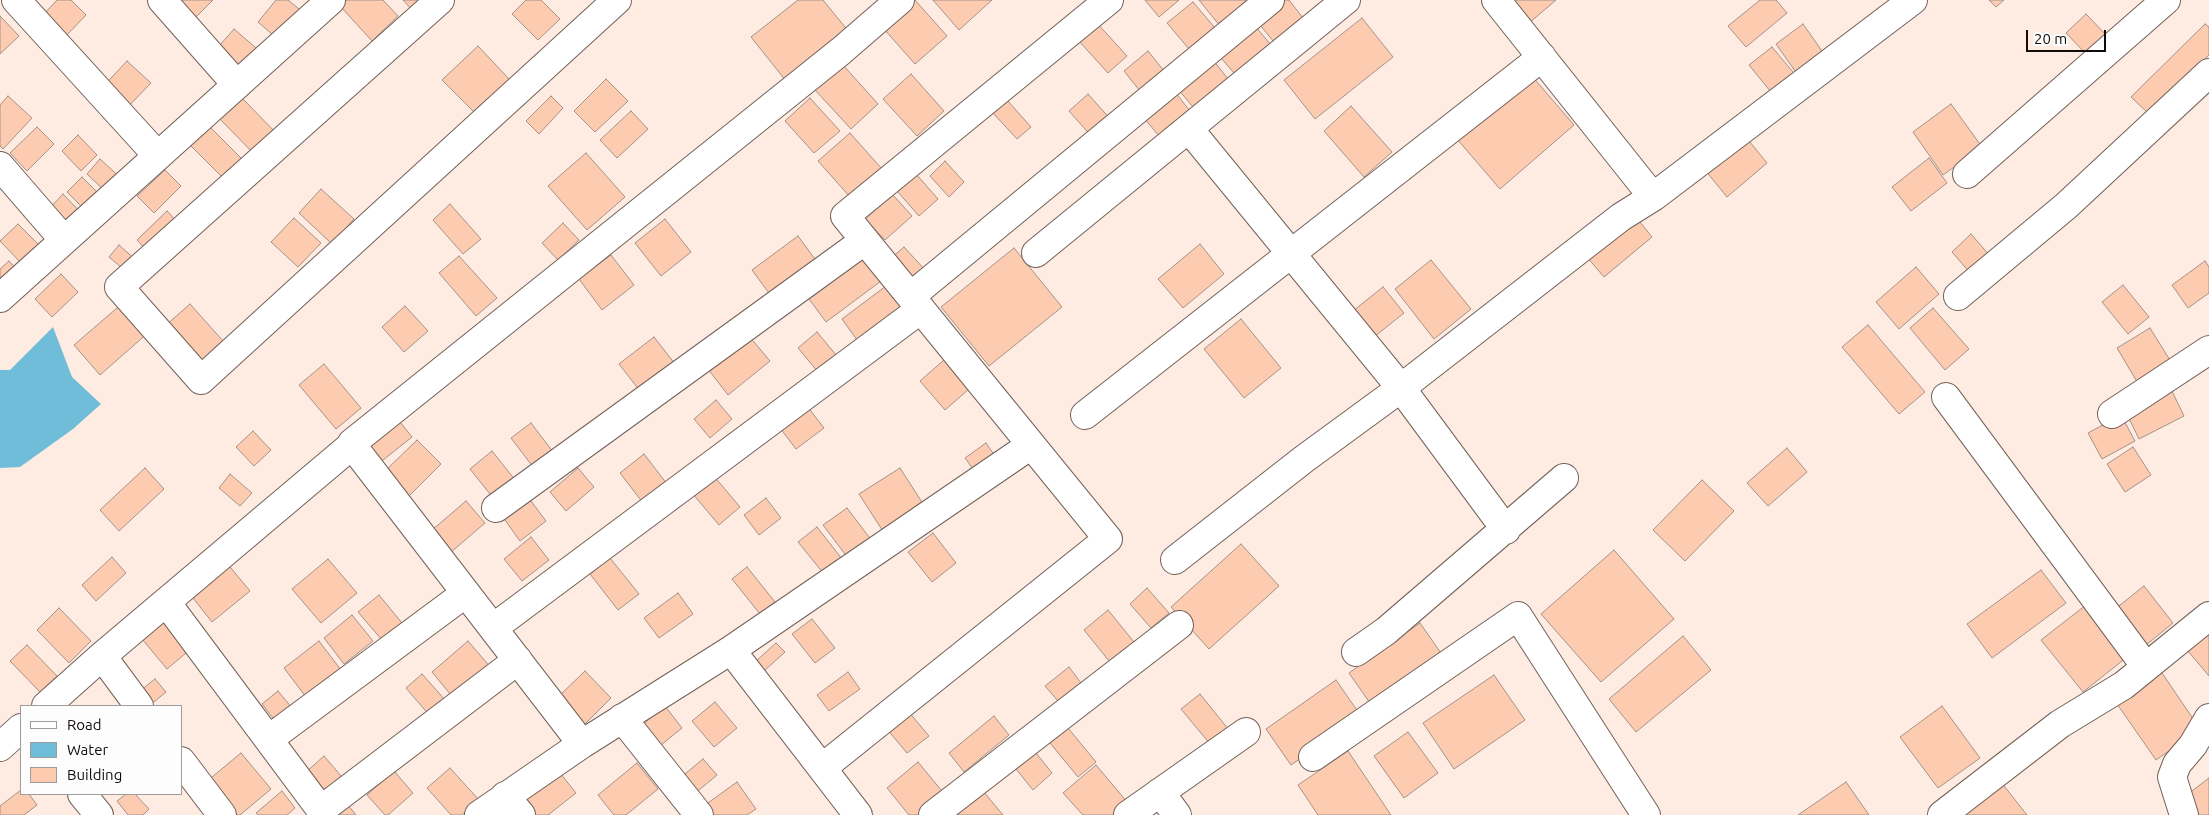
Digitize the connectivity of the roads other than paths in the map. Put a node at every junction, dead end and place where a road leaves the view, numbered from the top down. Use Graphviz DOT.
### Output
graph roads {
  1 [pos="16,0"];
  2 [pos="162,0"];
  3 [pos="330,0"];
  4 [pos="440,0"];
  5 [pos="617,0"];
  6 [pos="900,0"];
  7 [pos="1109,0"];
  8 [pos="1270,0"];
  9 [pos="1346,0"];
  10 [pos="1496,0"];
  11 [pos="1914,0"];
  12 [pos="2166,0"];
  13 [pos="1542,57"];
  14 [pos="2209,73"];
  15 [pos="237,84"];
  16 [pos="1189,130"];
  17 [pos="158,156"];
  18 [pos="0,166"];
  19 [pos="1967,174"];
  20 [pos="1653,197"];
  21 [pos="64,240"];
  22 [pos="864,241"];
  23 [pos="1036,253"];
  24 [pos="1290,254"];
  25 [pos="1958,296"];
  26 [pos="0,298"];
  27 [pos="916,303"];
  28 [pos="2209,350"];
  29 [pos="1401,388"];
  30 [pos="1946,396"];
  31 [pos="2112,414"];
  32 [pos="1085,415"];
  33 [pos="352,445"];
  34 [pos="1031,445"];
  35 [pos="1564,478"];
  36 [pos="496,508"];
  37 [pos="1506,530"];
  38 [pos="1175,560"];
  39 [pos="466,593"];
  40 [pos="166,602"];
  41 [pos="2209,616"];
  42 [pos="1179,625"];
  43 [pos="492,628"];
  44 [pos="731,650"];
  45 [pos="1356,652"];
  46 [pos="102,656"];
  47 [pos="518,660"];
  48 [pos="2146,668"];
  49 [pos="47,705"];
  50 [pos="139,705"];
  51 [pos="622,718"];
  52 [pos="2209,718"];
  53 [pos="20,729"];
  54 [pos="1246,732"];
  55 [pos="269,739"];
  56 [pos="582,744"];
  57 [pos="0,747"];
  58 [pos="1313,758"];
  59 [pos="182,762"];
  60 [pos="822,768"];
  61 [pos="1160,792"];
  62 [pos="83,795"];
  63 [pos="513,805"];
  64 [pos="98,815"];
  65 [pos="222,815"];
  66 [pos="479,815"];
  67 [pos="699,815"];
  68 [pos="858,815"];
  69 [pos="933,815"];
  70 [pos="1128,815"];
  71 [pos="1177,815"];
  72 [pos="1646,815"];
  73 [pos="1942,815"];
  74 [pos="2184,815"];
  1 -- 17 [label="street"];
  2 -- 15 [label="street"];
  3 -- 15 [label="street"];
  4 -- 5 [label="street"];
  6 -- 33 [label="street"];
  7 -- 22 [label="street"];
  8 -- 27 [label="street"];
  9 -- 16 [label="street"];
  10 -- 13 [label="street"];
  11 -- 20 [label="street"];
  12 -- 19 [label="street"];
  13 -- 20 [label="street"];
  13 -- 24 [label="street"];
  14 -- 25 [label="street"];
  15 -- 17 [label="street"];
  16 -- 23 [label="street"];
  16 -- 24 [label="street"];
  17 -- 21 [label="street"];
  18 -- 21 [label="street"];
  20 -- 29 [label="street"];
  21 -- 26 [label="street"];
  22 -- 27 [label="street"];
  22 -- 36 [label="street"];
  24 -- 29 [label="street"];
  24 -- 32 [label="street"];
  27 -- 34 [label="street"];
  27 -- 43 [label="street"];
  28 -- 31 [label="street"];
  29 -- 37 [label="street"];
  29 -- 38 [label="street"];
  30 -- 48 [label="street"];
  33 -- 39 [label="street"];
  33 -- 40 [label="street"];
  34 -- 44 [label="street"];
  34 -- 60 [label="street"];
  35 -- 37 [label="street"];
  37 -- 45 [label="street"];
  39 -- 43 [label="street"];
  39 -- 55 [label="street"];
  40 -- 46 [label="street"];
  40 -- 55 [label="street"];
  41 -- 48 [label="street"];
  42 -- 69 [label="street"];
  43 -- 47 [label="street"];
  44 -- 51 [label="street"];
  44 -- 60 [label="street"];
  46 -- 49 [label="street"];
  46 -- 50 [label="street"];
  47 -- 55 [label="street"];
  47 -- 56 [label="street"];
  48 -- 73 [label="street"];
  51 -- 56 [label="street"];
  51 -- 67 [label="street"];
  52 -- 74 [label="street"];
  53 -- 57 [label="street"];
  54 -- 61 [label="street"];
  56 -- 63 [label="street"];
  58 -- 72 [label="street"];
  59 -- 65 [label="street"];
  60 -- 68 [label="street"];
  61 -- 70 [label="street"];
  61 -- 71 [label="street"];
  62 -- 64 [label="street"];
  63 -- 66 [label="street"];
}
